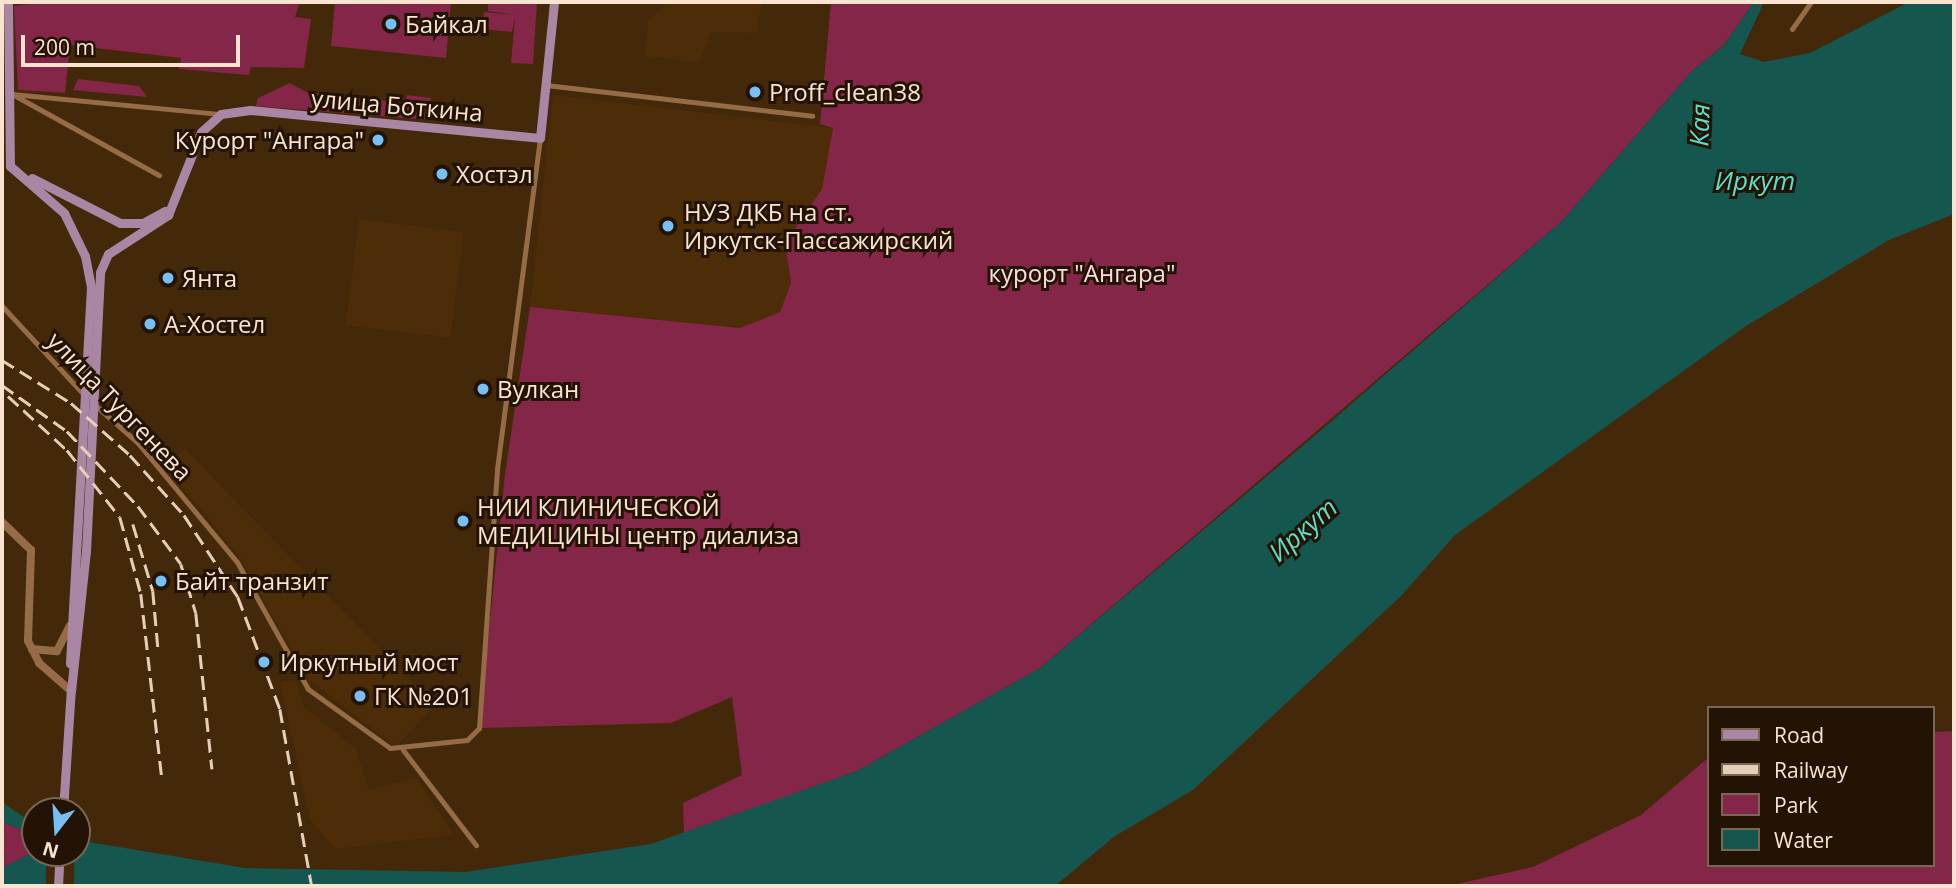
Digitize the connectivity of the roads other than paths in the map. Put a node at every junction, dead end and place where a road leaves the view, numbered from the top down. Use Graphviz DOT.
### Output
graph roads {
  1 [pos="8,2"];
  2 [pos="554,2"];
  3 [pos="1811,2"];
  4 [pos="1792,29"];
  5 [pos="546,85"];
  6 [pos="12,94"];
  7 [pos="221,114"];
  8 [pos="812,116"];
  9 [pos="540,138"];
  10 [pos="6,164"];
  11 [pos="159,175"];
  12 [pos="175,203"];
  13 [pos="2,306"];
  14 [pos="90,380"];
  15 [pos="2,522"];
  16 [pos="70,626"];
  17 [pos="32,649"];
  18 [pos="71,691"];
  19 [pos="403,750"];
  20 [pos="64,797"];
  21 [pos="476,845"];
  22 [pos="59,867"];
  23 [pos="58,886"];
  1 -- 6 [label="main road"];
  2 -- 5 [label="main road"];
  3 -- 4 [label="street"];
  5 -- 8 [label="street"];
  5 -- 9 [label="main road"];
  6 -- 7 [label="street"];
  6 -- 10 [label="main road"];
  6 -- 11 [label="street"];
  7 -- 9 [label="main road, улица Боткина"];
  7 -- 12 [label="main road"];
  9 -- 19 [label="street"];
  10 -- 12 [label="main road"];
  10 -- 14 [label="main road"];
  12 -- 14 [label="main road"];
  13 -- 19 [label="street, улица Тургенева"];
  14 -- 16 [label="main road"];
  14 -- 18 [label="main road"];
  15 -- 17 [label="main road"];
  16 -- 17 [label="main road"];
  16 -- 18 [label="main road"];
  17 -- 18 [label="main road"];
  18 -- 20 [label="main road"];
  19 -- 21 [label="street"];
  22 -- 23 [label="main road"];
}
